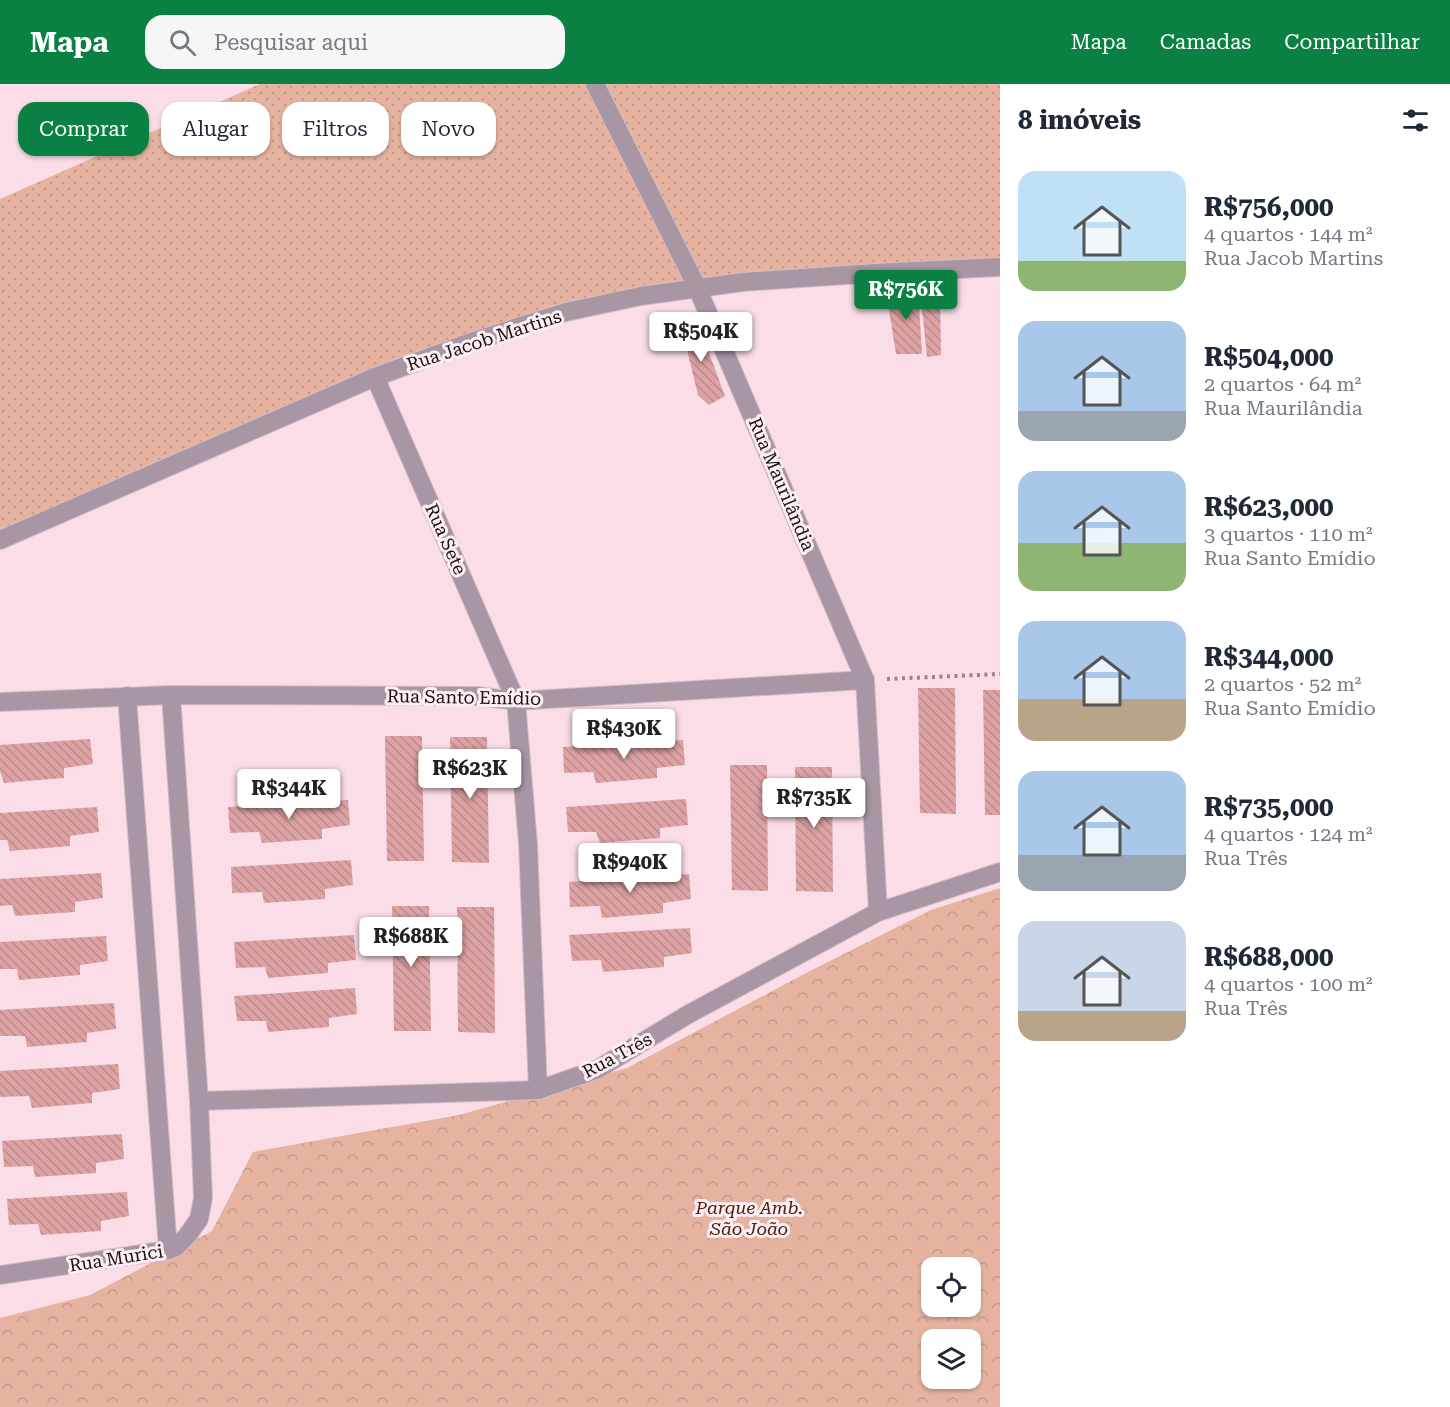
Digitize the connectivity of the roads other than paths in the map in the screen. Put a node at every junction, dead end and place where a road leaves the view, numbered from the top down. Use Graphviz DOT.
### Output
graph roads {
  1 [pos="595,84"];
  2 [pos="1000,267"];
  3 [pos="698,289"];
  4 [pos="375,377"];
  5 [pos="0,540"];
  6 [pos="865,680"];
  7 [pos="171,695"];
  8 [pos="127,696"];
  9 [pos="516,701"];
  10 [pos="0,702"];
  11 [pos="1000,872"];
  12 [pos="878,912"];
  13 [pos="538,1090"];
  14 [pos="199,1101"];
  15 [pos="168,1250"];
  16 [pos="0,1275"];
  1 -- 3 [label="street, Rua Maurilândia"];
  2 -- 3 [label="street, Rua Jacob Martins"];
  3 -- 4 [label="street, Rua Jacob Martins"];
  3 -- 6 [label="street, Rua Maurilândia"];
  4 -- 5 [label="street, Rua Jacob Martins"];
  4 -- 9 [label="street, Rua Sete"];
  6 -- 9 [label="street, Rua Santo Emídio"];
  6 -- 12 [label="street, Rua Maurilândia"];
  7 -- 8 [label="street, Rua Santo Emídio"];
  7 -- 9 [label="street, Rua Santo Emídio"];
  7 -- 14 [label="street"];
  8 -- 10 [label="street, Rua Santo Emídio"];
  8 -- 15 [label="street"];
  9 -- 13 [label="street, Rua Sete"];
  11 -- 12 [label="street, Rua Três"];
  12 -- 13 [label="street, Rua Três"];
  13 -- 14 [label="street, Rua Três"];
  14 -- 15 [label="street, Rua Murici"];
  15 -- 16 [label="street, Rua Murici"];
}
